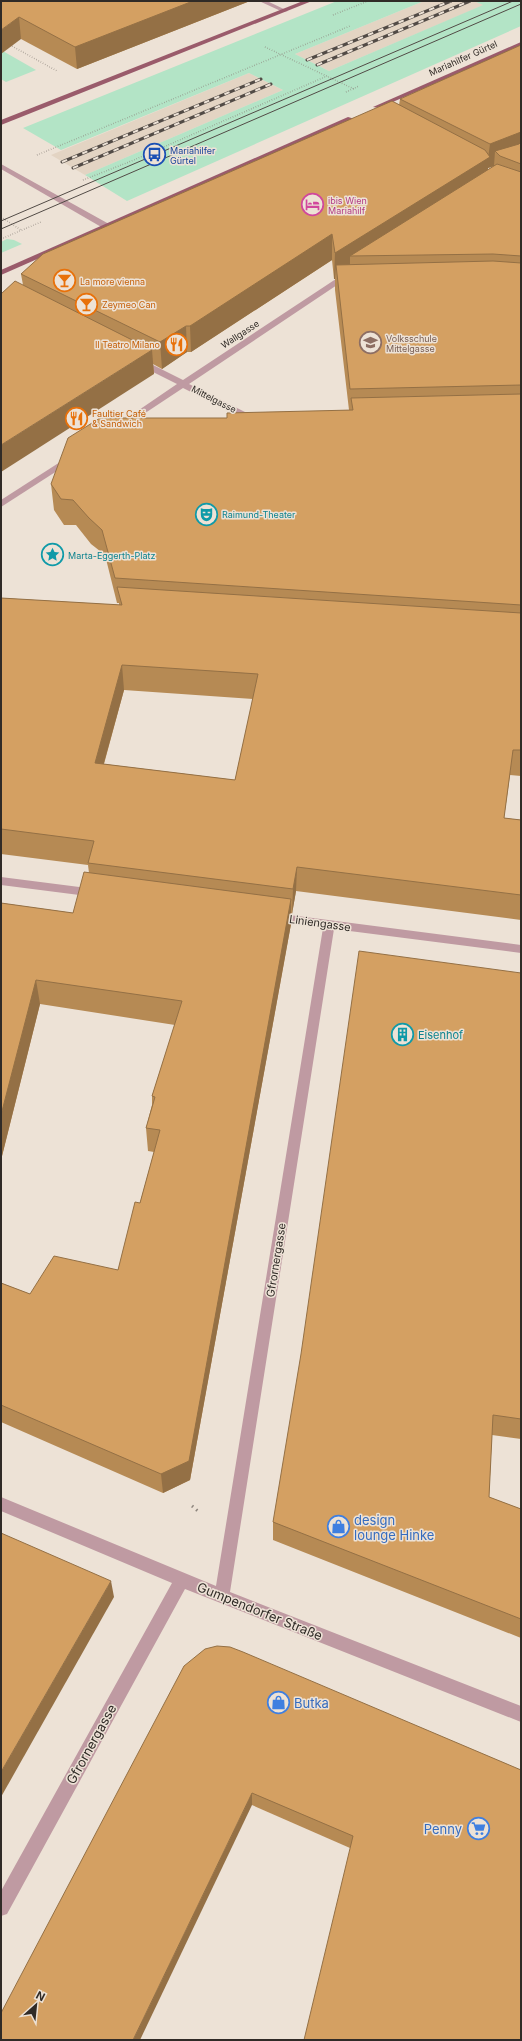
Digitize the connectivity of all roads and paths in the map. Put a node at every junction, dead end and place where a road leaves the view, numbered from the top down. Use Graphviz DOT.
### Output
graph roads {
  1 [pos="262,1"];
  2 [pos="309,1"];
  3 [pos="285,11"];
  4 [pos="350,26"];
  5 [pos="8,44"];
  6 [pos="521,44"];
  7 [pos="259,45"];
  8 [pos="281,55"];
  9 [pos="60,73"];
  10 [pos="327,76"];
  11 [pos="354,89"];
  12 [pos="372,113"];
  13 [pos="356,117"];
  14 [pos="1,123"];
  15 [pos="33,157"];
  16 [pos="1,166"];
  17 [pos="83,180"];
  18 [pos="106,226"];
  19 [pos="353,272"];
  20 [pos="1,273"];
  21 [pos="349,284"];
  22 [pos="334,285"];
  23 [pos="134,359"];
  24 [pos="183,384"];
  25 [pos="268,420"];
  26 [pos="112,431"];
  27 [pos="79,452"];
  28 [pos="1,504"];
  29 [pos="1,881"];
  30 [pos="102,894"];
  31 [pos="266,916"];
  32 [pos="329,924"];
  33 [pos="521,949"];
  34 [pos="1,1504"];
  35 [pos="192,1506"];
  36 [pos="199,1512"];
  37 [pos="182,1580"];
  38 [pos="222,1596"];
  39 [pos="521,1714"];
  40 [pos="1,1908"];
  1 -- 3 [label="street"];
  2 -- 3 [label="main road"];
  3 -- 14 [label="main road"];
  4 -- 8 [label="path"];
  5 -- 9 [label="path"];
  6 -- 12 [label="main road, Mariahilfer Gürtel"];
  7 -- 8 [label="path"];
  8 -- 10 [label="path"];
  8 -- 15 [label="path"];
  10 -- 11 [label="path"];
  10 -- 17 [label="path"];
  13 -- 18 [label="main road"];
  16 -- 18 [label="street"];
  18 -- 20 [label="main road"];
  19 -- 22 [label="street, Wallgasse"];
  21 -- 22 [label="street"];
  22 -- 24 [label="street, Wallgasse"];
  23 -- 24 [label="street, Mittelgasse"];
  24 -- 25 [label="street, Mittelgasse"];
  24 -- 26 [label="street, Wallgasse"];
  27 -- 28 [label="street"];
  29 -- 30 [label="street"];
  31 -- 32 [label="street, Liniengasse"];
  32 -- 33 [label="street, Liniengasse"];
  32 -- 38 [label="street, Gfrornergasse"];
  34 -- 37 [label="street, Gumpendorfer Straße"];
  35 -- 36 [label="path"];
  37 -- 38 [label="street, Gumpendorfer Straße"];
  37 -- 40 [label="street, Gfrornergasse"];
  38 -- 39 [label="street, Gumpendorfer Straße"];
}
